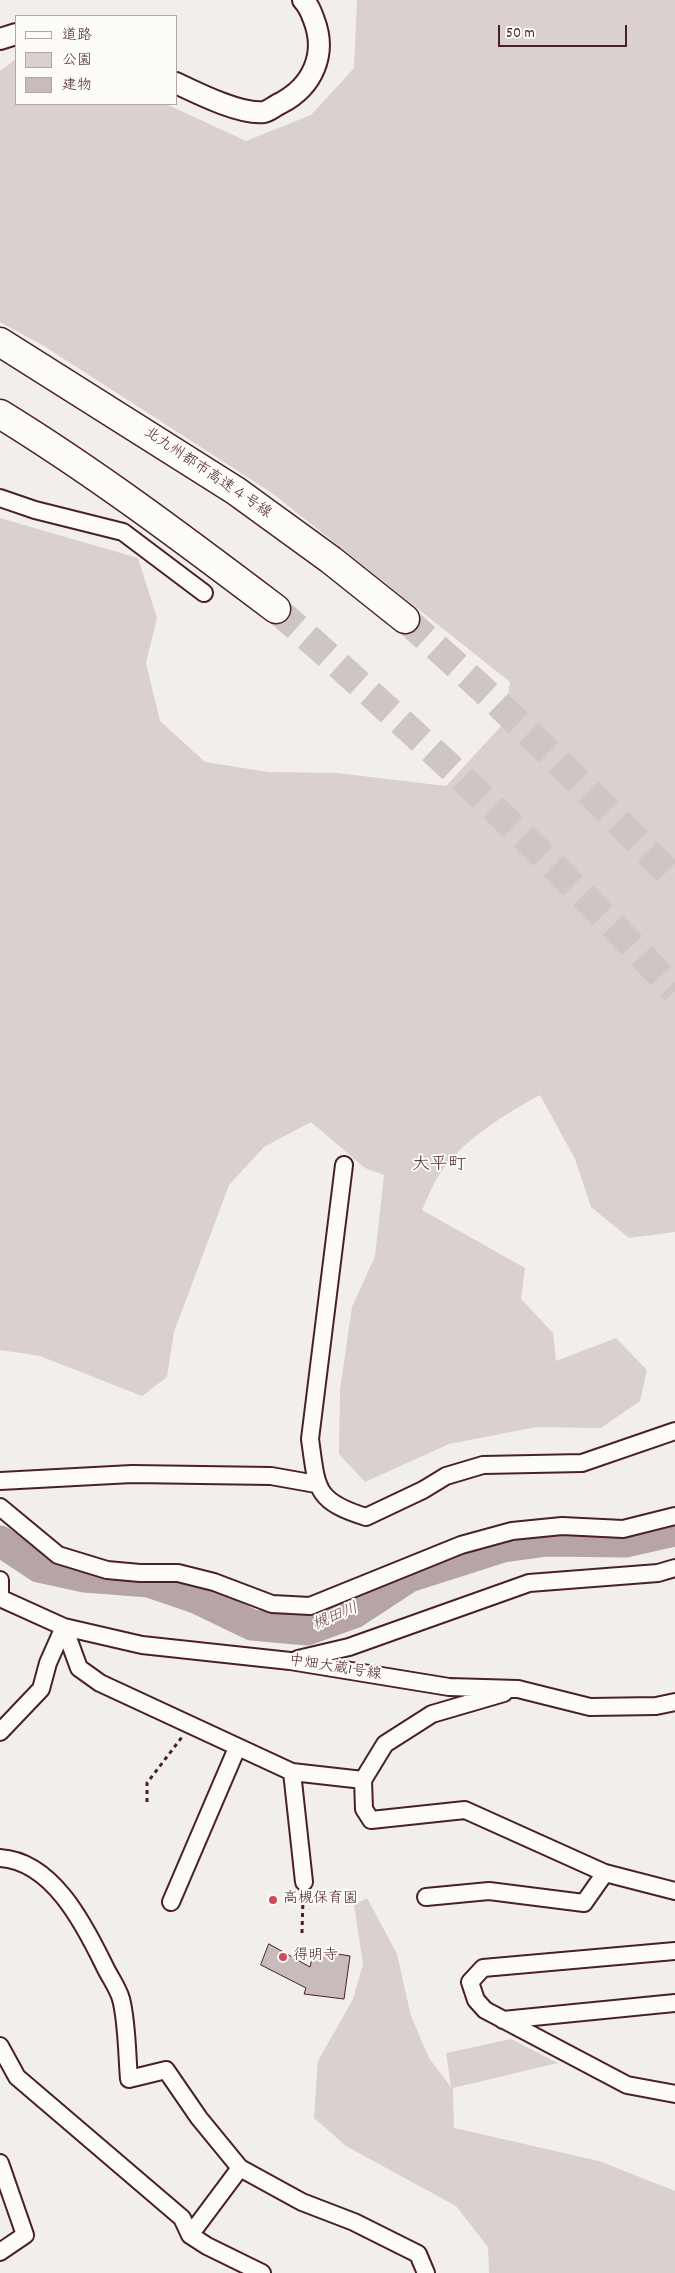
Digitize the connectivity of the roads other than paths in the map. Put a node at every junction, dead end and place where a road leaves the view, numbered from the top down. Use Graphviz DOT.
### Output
graph roads {
  1 [pos="303,0"];
  2 [pos="15,34"];
  3 [pos="0,39"];
  4 [pos="178,84"];
  5 [pos="0,342"];
  6 [pos="0,414"];
  7 [pos="0,498"];
  8 [pos="204,593"];
  9 [pos="276,609"];
  10 [pos="405,620"];
  11 [pos="344,1165"];
  12 [pos="675,1431"];
  13 [pos="0,1481"];
  14 [pos="316,1484"];
  15 [pos="0,1507"];
  16 [pos="675,1516"];
  17 [pos="675,1568"];
  18 [pos="0,1580"];
  19 [pos="0,1597"];
  20 [pos="64,1627"];
  21 [pos="290,1661"];
  22 [pos="518,1689"];
  23 [pos="675,1702"];
  24 [pos="0,1732"];
  25 [pos="237,1748"];
  26 [pos="292,1772"];
  27 [pos="362,1780"];
  28 [pos="0,1858"];
  29 [pos="605,1873"];
  30 [pos="304,1882"];
  31 [pos="675,1891"];
  32 [pos="426,1897"];
  33 [pos="171,1902"];
  34 [pos="675,1952"];
  35 [pos="675,2003"];
  36 [pos="503,2020"];
  37 [pos="0,2046"];
  38 [pos="675,2094"];
  39 [pos="0,2163"];
  40 [pos="240,2168"];
  41 [pos="190,2235"];
  42 [pos="0,2252"];
  43 [pos="262,2273"];
  44 [pos="426,2273"];
  1 -- 4 [label="street"];
  2 -- 3 [label="street"];
  5 -- 10 [label="highway, 北九州都市高速４号線"];
  6 -- 9 [label="highway"];
  7 -- 8 [label="street"];
  11 -- 14 [label="street"];
  12 -- 14 [label="street"];
  13 -- 14 [label="street"];
  15 -- 16 [label="street"];
  17 -- 21 [label="street"];
  18 -- 19 [label="street"];
  19 -- 20 [label="street, 中畑大蔵1号線"];
  20 -- 21 [label="street, 中畑大蔵1号線"];
  20 -- 24 [label="street"];
  20 -- 25 [label="street"];
  21 -- 22 [label="street, 中畑大蔵1号線"];
  22 -- 23 [label="street, 中畑大蔵1号線"];
  22 -- 27 [label="street"];
  25 -- 26 [label="street"];
  25 -- 33 [label="street"];
  26 -- 27 [label="street"];
  26 -- 30 [label="street"];
  27 -- 29 [label="street"];
  28 -- 40 [label="street"];
  29 -- 31 [label="street"];
  29 -- 32 [label="street"];
  34 -- 36 [label="street"];
  35 -- 36 [label="street"];
  36 -- 38 [label="street"];
  37 -- 41 [label="street"];
  39 -- 42 [label="street"];
  40 -- 41 [label="street"];
  40 -- 44 [label="street"];
  41 -- 43 [label="street"];
}
